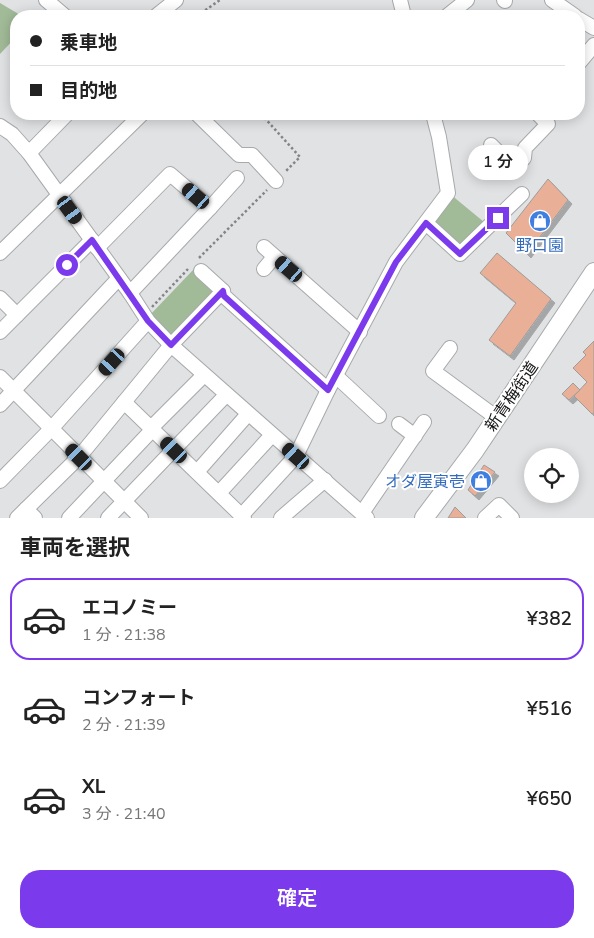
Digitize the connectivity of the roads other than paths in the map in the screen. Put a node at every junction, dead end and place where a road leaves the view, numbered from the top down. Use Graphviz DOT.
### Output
graph roads {
  1 [pos="46,0"];
  2 [pos="176,0"];
  3 [pos="552,0"];
  4 [pos="58,10"];
  5 [pos="164,10"];
  6 [pos="566,10"];
  7 [pos="594,45"];
  8 [pos="585,56"];
  9 [pos="61,120"];
  10 [pos="136,120"];
  11 [pos="203,120"];
  12 [pos="435,120"];
  13 [pos="544,120"];
  14 [pos="0,126"];
  15 [pos="491,145"];
  16 [pos="29,153"];
  17 [pos="237,178"];
  18 [pos="276,181"];
  19 [pos="522,194"];
  20 [pos="59,195"];
  21 [pos="210,208"];
  22 [pos="426,223"];
  23 [pos="95,244"];
  24 [pos="264,247"];
  25 [pos="0,253"];
  26 [pos="274,257"];
  27 [pos="264,269"];
  28 [pos="200,271"];
  29 [pos="594,272"];
  30 [pos="119,278"];
  31 [pos="223,291"];
  32 [pos="130,293"];
  33 [pos="0,298"];
  34 [pos="17,315"];
  35 [pos="146,318"];
  36 [pos="0,332"];
  37 [pos="360,332"];
  38 [pos="171,345"];
  39 [pos="450,348"];
  40 [pos="204,375"];
  41 [pos="336,376"];
  42 [pos="0,377"];
  43 [pos="328,390"];
  44 [pos="14,391"];
  45 [pos="226,395"];
  46 [pos="124,402"];
  47 [pos="0,404"];
  48 [pos="248,414"];
  49 [pos="379,416"];
  50 [pos="497,418"];
  51 [pos="424,422"];
  52 [pos="399,424"];
  53 [pos="152,428"];
  54 [pos="51,429"];
  55 [pos="272,435"];
  56 [pos="414,436"];
  57 [pos="174,450"];
  58 [pos="296,456"];
  59 [pos="79,457"];
  60 [pos="197,472"];
  61 [pos="325,480"];
  62 [pos="104,481"];
  63 [pos="0,482"];
  64 [pos="219,493"];
  65 [pos="124,502"];
  66 [pos="26,515"];
  67 [pos="365,516"];
  68 [pos="243,517"];
  69 [pos="69,518"];
  70 [pos="108,518"];
  71 [pos="141,518"];
  72 [pos="280,518"];
  73 [pos="424,518"];
  74 [pos="485,518"];
  75 [pos="512,518"];
  1 -- 4 [label="street"];
  2 -- 5 [label="street"];
  3 -- 6 [label="street"];
  7 -- 8 [label="street"];
  9 -- 16 [label="street"];
  10 -- 20 [label="street"];
  11 -- 18 [label="street"];
  12 -- 22 [label="street"];
  13 -- 15 [label="street"];
  14 -- 16 [label="street"];
  16 -- 20 [label="street"];
  17 -- 21 [label="street"];
  19 -- 22 [label="street"];
  20 -- 23 [label="street"];
  20 -- 25 [label="street"];
  21 -- 23 [label="street"];
  21 -- 32 [label="street"];
  22 -- 37 [label="street"];
  23 -- 30 [label="street"];
  23 -- 34 [label="street"];
  24 -- 26 [label="street"];
  26 -- 27 [label="street"];
  26 -- 37 [label="street"];
  28 -- 31 [label="street"];
  29 -- 50 [label="main road, 新青梅街道"];
  30 -- 32 [label="street"];
  30 -- 44 [label="street"];
  31 -- 38 [label="street"];
  31 -- 43 [label="street"];
  32 -- 35 [label="street"];
  33 -- 34 [label="street"];
  34 -- 36 [label="street"];
  35 -- 38 [label="street"];
  35 -- 54 [label="street"];
  37 -- 41 [label="street"];
  38 -- 40 [label="street"];
  38 -- 46 [label="street"];
  39 -- 50 [label="street"];
  40 -- 45 [label="street"];
  40 -- 53 [label="street"];
  41 -- 43 [label="street"];
  41 -- 49 [label="street"];
  42 -- 44 [label="street"];
  43 -- 58 [label="street"];
  44 -- 47 [label="street"];
  44 -- 54 [label="street"];
  45 -- 48 [label="street"];
  45 -- 57 [label="street"];
  46 -- 53 [label="street"];
  46 -- 59 [label="street"];
  48 -- 55 [label="street"];
  48 -- 60 [label="street"];
  50 -- 73 [label="main road, 新青梅街道"];
  51 -- 56 [label="street"];
  52 -- 56 [label="street"];
  53 -- 57 [label="street"];
  53 -- 62 [label="street"];
  54 -- 59 [label="street"];
  54 -- 63 [label="street"];
  55 -- 58 [label="street"];
  55 -- 64 [label="street"];
  56 -- 67 [label="street"];
  57 -- 60 [label="street"];
  57 -- 65 [label="street"];
  58 -- 61 [label="street"];
  58 -- 68 [label="street"];
  59 -- 62 [label="street"];
  59 -- 66 [label="street"];
  60 -- 64 [label="street"];
  61 -- 67 [label="street"];
  61 -- 72 [label="street"];
  62 -- 65 [label="street"];
  62 -- 69 [label="street"];
  64 -- 68 [label="street"];
  65 -- 70 [label="street"];
  65 -- 71 [label="street"];
  74 -- 75 [label="street"];
}
